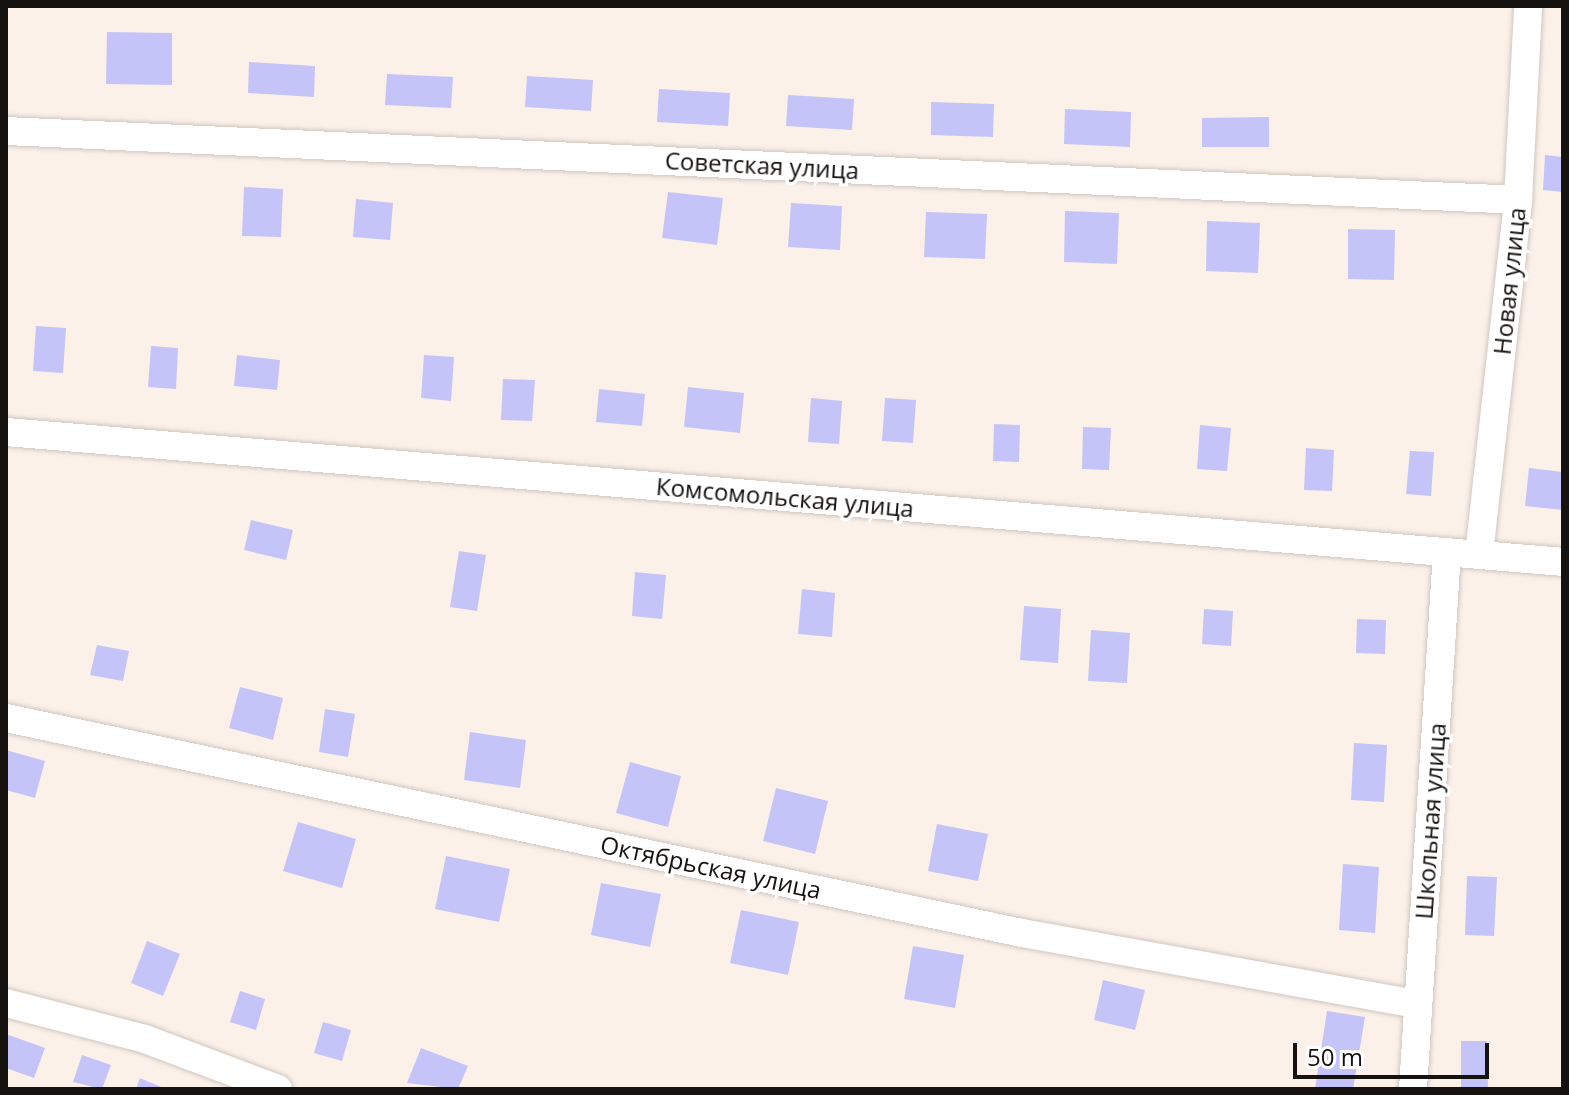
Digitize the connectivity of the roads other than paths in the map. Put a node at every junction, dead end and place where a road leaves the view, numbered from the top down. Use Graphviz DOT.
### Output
graph roads {
  1 [pos="1528,6"];
  2 [pos="6,131"];
  3 [pos="1518,200"];
  4 [pos="6,432"];
  5 [pos="1447,552"];
  6 [pos="1479,555"];
  7 [pos="1563,562"];
  8 [pos="6,718"];
  9 [pos="6,1003"];
  10 [pos="1418,1004"];
  11 [pos="278,1089"];
  12 [pos="1413,1089"];
  1 -- 3 [label="street, Новая улица"];
  2 -- 3 [label="street, Советская улица"];
  3 -- 6 [label="street, Новая улица"];
  4 -- 5 [label="street, Комсомольская улица"];
  5 -- 6 [label="street, Комсомольская улица"];
  5 -- 10 [label="street, Школьная улица"];
  6 -- 7 [label="street, Комсомольская улица"];
  8 -- 10 [label="street, Октябрьская улица"];
  9 -- 11 [label="street"];
  10 -- 12 [label="street, Школьная улица"];
}
